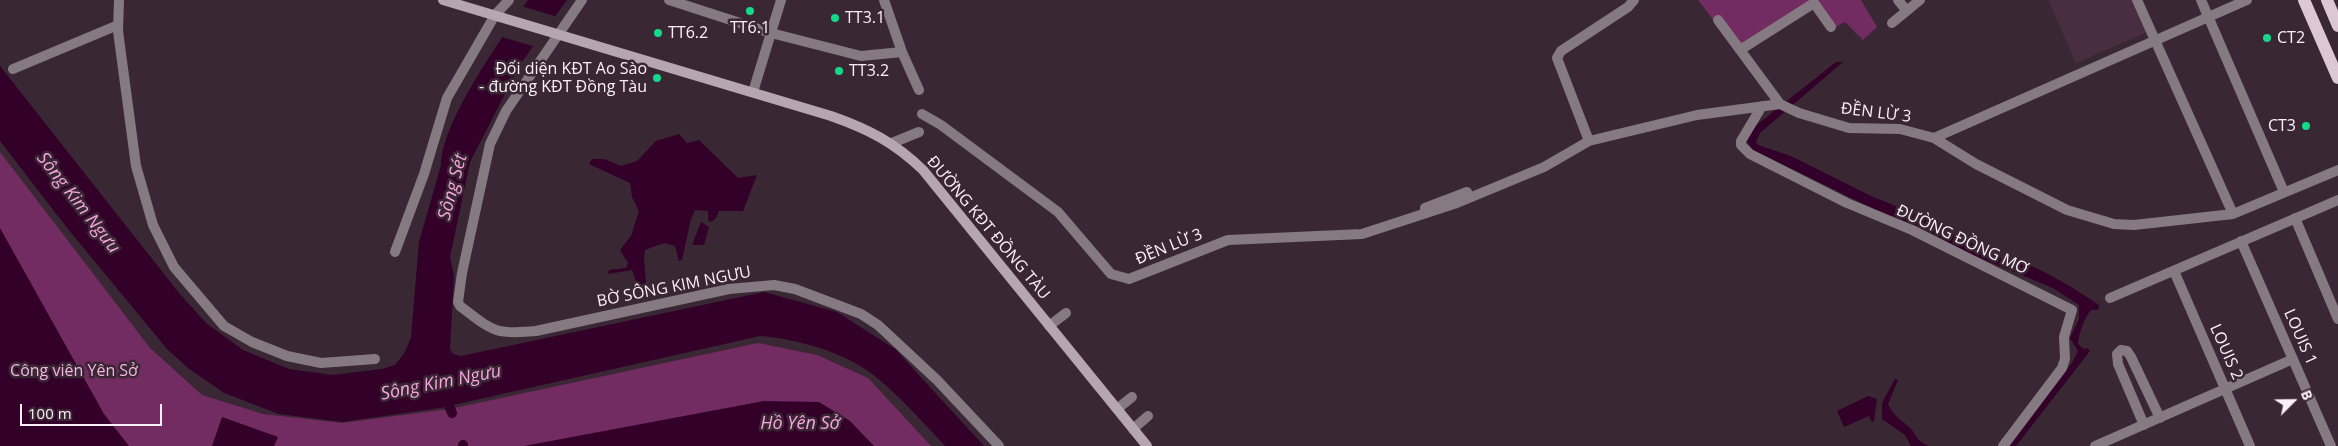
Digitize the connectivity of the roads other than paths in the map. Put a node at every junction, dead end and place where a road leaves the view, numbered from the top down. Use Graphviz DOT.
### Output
graph roads {
  1 [pos="119,0"];
  2 [pos="443,0"];
  3 [pos="509,0"];
  4 [pos="582,0"];
  5 [pos="669,0"];
  6 [pos="781,0"];
  7 [pos="884,0"];
  8 [pos="1634,0"];
  9 [pos="1898,0"];
  10 [pos="1920,0"];
  11 [pos="2138,0"];
  12 [pos="2201,0"];
  13 [pos="2247,0"];
  14 [pos="2304,0"];
  15 [pos="2327,0"];
  16 [pos="1907,11"];
  17 [pos="495,16"];
  18 [pos="2208,16"];
  19 [pos="1718,20"];
  20 [pos="1892,23"];
  21 [pos="118,25"];
  22 [pos="2338,26"];
  23 [pos="1831,27"];
  24 [pos="771,33"];
  25 [pos="555,34"];
  26 [pos="2155,40"];
  27 [pos="1740,50"];
  28 [pos="902,52"];
  29 [pos="13,69"];
  30 [pos="2338,78"];
  31 [pos="919,90"];
  32 [pos="753,92"];
  33 [pos="1780,104"];
  34 [pos="1762,106"];
  35 [pos="922,114"];
  36 [pos="919,132"];
  37 [pos="1934,138"];
  38 [pos="1589,141"];
  39 [pos="892,143"];
  40 [pos="2338,170"];
  41 [pos="2284,192"];
  42 [pos="2338,200"];
  43 [pos="2233,214"];
  44 [pos="2295,218"];
  45 [pos="2241,241"];
  46 [pos="395,252"];
  47 [pos="2174,271"];
  48 [pos="2110,298"];
  49 [pos="1066,313"];
  50 [pos="2338,319"];
  51 [pos="1049,326"];
  52 [pos="375,359"];
  53 [pos="2293,359"];
  54 [pos="2225,389"];
  55 [pos="1132,397"];
  56 [pos="1117,409"];
  57 [pos="1148,416"];
  58 [pos="2160,418"];
  59 [pos="2144,424"];
  60 [pos="1133,428"];
  61 [pos="2333,443"];
  62 [pos="999,446"];
  63 [pos="1146,446"];
  64 [pos="2003,446"];
  65 [pos="2095,446"];
  66 [pos="2250,446"];
  1 -- 21 [label="street"];
  2 -- 17 [label="main road"];
  3 -- 17 [label="street"];
  4 -- 25 [label="street"];
  5 -- 24 [label="street"];
  6 -- 24 [label="street"];
  7 -- 28 [label="street"];
  8 -- 38 [label="street"];
  9 -- 16 [label="street"];
  10 -- 16 [label="street"];
  11 -- 26 [label="street"];
  12 -- 18 [label="street"];
  13 -- 18 [label="street"];
  14 -- 30 [label="main road"];
  15 -- 22 [label="main road"];
  16 -- 20 [label="street"];
  17 -- 25 [label="main road, ĐƯỜNG KĐT ĐỒNG TÀU"];
  17 -- 46 [label="street"];
  18 -- 26 [label="street"];
  18 -- 41 [label="street"];
  19 -- 27 [label="street"];
  21 -- 29 [label="street"];
  21 -- 52 [label="street"];
  23 -- 27 [label="street"];
  24 -- 28 [label="street"];
  24 -- 32 [label="street"];
  25 -- 32 [label="main road, ĐƯỜNG KĐT ĐỒNG TÀU"];
  25 -- 62 [label="street, BỜ SÔNG KIM NGƯU"];
  26 -- 37 [label="street"];
  26 -- 43 [label="street"];
  27 -- 33 [label="street"];
  28 -- 31 [label="street"];
  32 -- 39 [label="main road, ĐƯỜNG KĐT ĐỒNG TÀU"];
  33 -- 34 [label="street, ĐỀN LỪ 3"];
  33 -- 37 [label="street, ĐỀN LỪ 3"];
  34 -- 38 [label="street, ĐỀN LỪ 3"];
  34 -- 64 [label="street, ĐƯỜNG ĐỒNG MƠ"];
  35 -- 38 [label="street, ĐỀN LỪ 3"];
  36 -- 39 [label="street"];
  37 -- 43 [label="street, ĐỀN LỪ 3"];
  39 -- 51 [label="main road, ĐƯỜNG KĐT ĐỒNG TÀU"];
  40 -- 41 [label="street, ĐỀN LỪ 3"];
  41 -- 43 [label="street, ĐỀN LỪ 3"];
  42 -- 44 [label="street"];
  44 -- 45 [label="street"];
  44 -- 50 [label="street"];
  45 -- 47 [label="street"];
  45 -- 53 [label="street, LOUIS 1"];
  47 -- 48 [label="street"];
  47 -- 54 [label="street, LOUIS 2"];
  49 -- 51 [label="street"];
  51 -- 56 [label="main road, ĐƯỜNG KĐT ĐỒNG TÀU"];
  53 -- 54 [label="street"];
  53 -- 61 [label="street, LOUIS 1"];
  54 -- 58 [label="street"];
  54 -- 66 [label="street, LOUIS 2"];
  55 -- 56 [label="street"];
  56 -- 60 [label="main road, ĐƯỜNG KĐT ĐỒNG TÀU"];
  57 -- 60 [label="street"];
  58 -- 59 [label="street"];
  58 -- 59 [label="street"];
  59 -- 65 [label="street"];
  60 -- 63 [label="main road, ĐƯỜNG KĐT ĐỒNG TÀU"];
}
